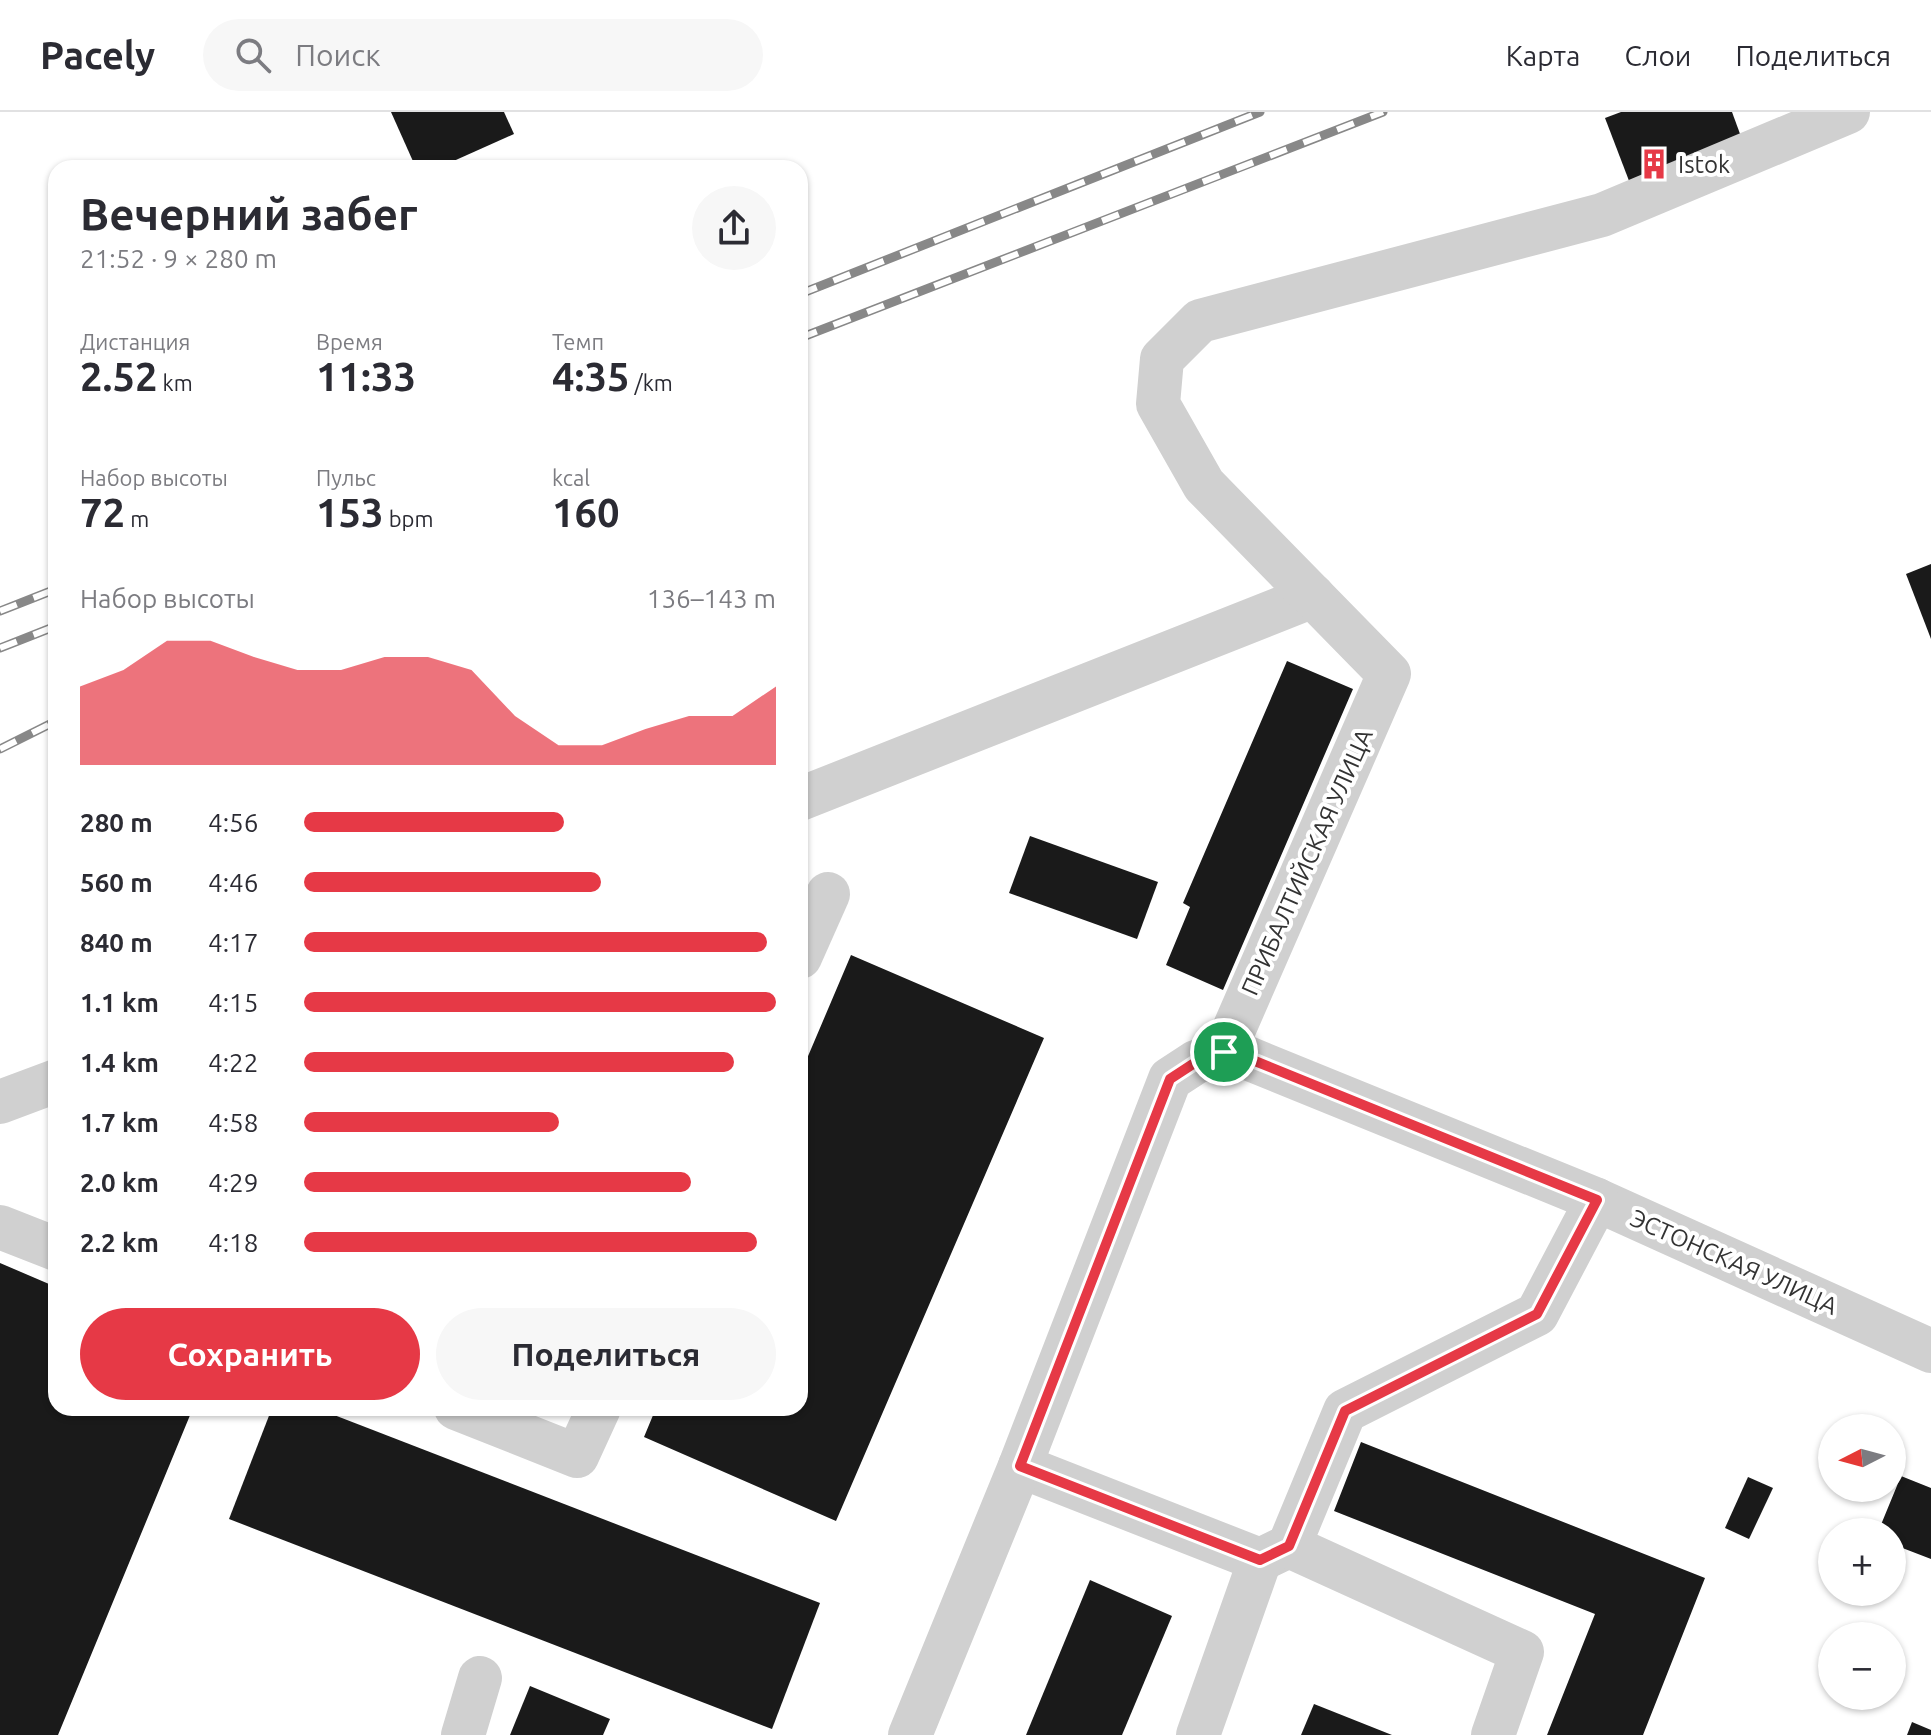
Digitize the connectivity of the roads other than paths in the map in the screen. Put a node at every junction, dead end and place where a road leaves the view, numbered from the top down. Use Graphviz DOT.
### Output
graph roads {
  1 [pos="1848,112"];
  2 [pos="1313,596"];
  3 [pos="808,796"];
  4 [pos="828,894"];
  5 [pos="808,939"];
  6 [pos="1224,1052"];
  7 [pos="48,1084"];
  8 [pos="0,1102"];
  9 [pos="1597,1200"];
  10 [pos="0,1227"];
  11 [pos="48,1246"];
  12 [pos="1931,1351"];
  13 [pos="476,1416"];
  14 [pos="595,1416"];
  15 [pos="1020,1466"];
  16 [pos="1274,1553"];
  17 [pos="480,1678"];
  18 [pos="463,1735"];
  19 [pos="910,1735"];
  20 [pos="1198,1735"];
  21 [pos="1493,1735"];
  1 -- 2 [label="street"];
  2 -- 3 [label="street"];
  2 -- 6 [label="street, ПРИБАЛТИЙСКАЯ УЛИЦА"];
  4 -- 5 [label="street"];
  6 -- 9 [label="street, ЭСТОНСКАЯ УЛИЦА"];
  6 -- 15 [label="street"];
  7 -- 8 [label="street"];
  9 -- 12 [label="street, ЭСТОНСКАЯ УЛИЦА"];
  9 -- 16 [label="street"];
  10 -- 11 [label="street"];
  13 -- 14 [label="street"];
  15 -- 16 [label="street"];
  15 -- 19 [label="street"];
  16 -- 20 [label="street"];
  16 -- 21 [label="street"];
  17 -- 18 [label="street"];
}
